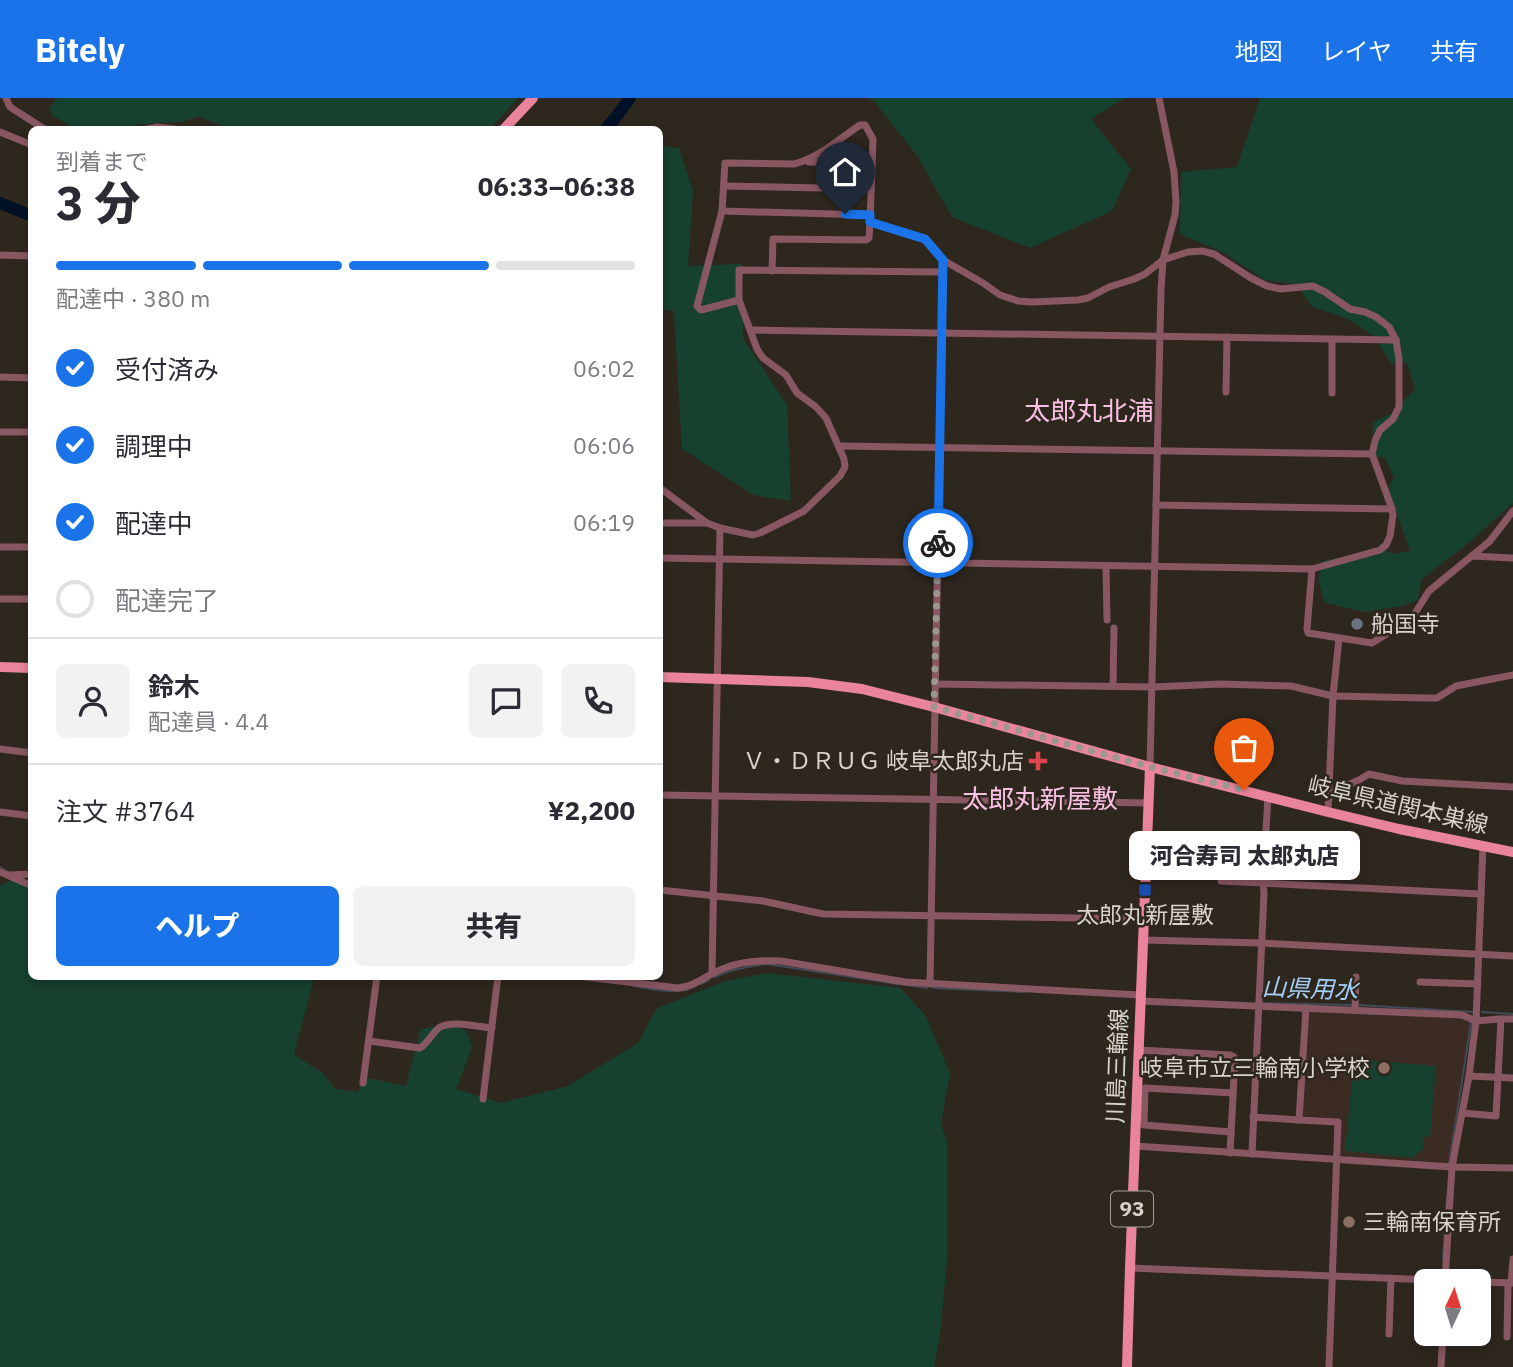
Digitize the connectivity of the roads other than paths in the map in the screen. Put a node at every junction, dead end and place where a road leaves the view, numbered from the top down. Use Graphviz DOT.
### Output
graph roads {
  1 [pos="6,98"];
  2 [pos="533,98"];
  3 [pos="1159,98"];
  4 [pos="40,126"];
  5 [pos="507,126"];
  6 [pos="0,132"];
  7 [pos="28,143"];
  8 [pos="804,162"];
  9 [pos="872,164"];
  10 [pos="724,186"];
  11 [pos="871,189"];
  12 [pos="722,211"];
  13 [pos="870,218"];
  14 [pos="0,255"];
  15 [pos="28,256"];
  16 [pos="943,260"];
  17 [pos="1163,260"];
  18 [pos="772,271"];
  19 [pos="943,272"];
  20 [pos="739,300"];
  21 [pos="751,330"];
  22 [pos="941,332"];
  23 [pos="1160,336"];
  24 [pos="1227,337"];
  25 [pos="1332,340"];
  26 [pos="1396,340"];
  27 [pos="0,377"];
  28 [pos="28,378"];
  29 [pos="1226,392"];
  30 [pos="1332,393"];
  31 [pos="0,432"];
  32 [pos="28,432"];
  33 [pos="840,446"];
  34 [pos="939,447"];
  35 [pos="1158,451"];
  36 [pos="1372,454"];
  37 [pos="663,490"];
  38 [pos="1156,505"];
  39 [pos="1392,509"];
  40 [pos="1513,511"];
  41 [pos="663,523"];
  42 [pos="707,523"];
  43 [pos="720,528"];
  44 [pos="0,547"];
  45 [pos="28,547"];
  46 [pos="1472,556"];
  47 [pos="663,558"];
  48 [pos="1513,558"];
  49 [pos="719,559"];
  50 [pos="938,563"];
  51 [pos="1106,567"];
  52 [pos="1155,568"];
  53 [pos="1311,569"];
  54 [pos="0,599"];
  55 [pos="28,599"];
  56 [pos="1107,620"];
  57 [pos="1114,628"];
  58 [pos="1339,638"];
  59 [pos="0,667"];
  60 [pos="28,668"];
  61 [pos="1513,675"];
  62 [pos="663,677"];
  63 [pos="716,678"];
  64 [pos="935,684"];
  65 [pos="1113,686"];
  66 [pos="1153,687"];
  67 [pos="1333,696"];
  68 [pos="934,707"];
  69 [pos="0,749"];
  70 [pos="28,752"];
  71 [pos="1150,767"];
  72 [pos="1513,787"];
  73 [pos="1328,794"];
  74 [pos="663,795"];
  75 [pos="715,796"];
  76 [pos="1268,796"];
  77 [pos="933,800"];
  78 [pos="1148,803"];
  79 [pos="0,812"];
  80 [pos="1328,812"];
  81 [pos="28,816"];
  82 [pos="1483,845"];
  83 [pos="1513,852"];
  84 [pos="0,872"];
  85 [pos="28,874"];
  86 [pos="9,876"];
  87 [pos="1221,881"];
  88 [pos="1263,882"];
  89 [pos="28,884"];
  90 [pos="663,890"];
  91 [pos="1481,894"];
  92 [pos="713,896"];
  93 [pos="932,915"];
  94 [pos="1143,919"];
  95 [pos="1143,940"];
  96 [pos="1261,943"];
  97 [pos="1479,955"];
  98 [pos="1513,956"];
  99 [pos="712,973"];
  100 [pos="1356,976"];
  101 [pos="377,980"];
  102 [pos="498,980"];
  103 [pos="611,980"];
  104 [pos="1420,982"];
  105 [pos="930,984"];
  106 [pos="1478,984"];
  107 [pos="1140,998"];
  108 [pos="1258,1003"];
  109 [pos="1306,1008"];
  110 [pos="1355,1010"];
  111 [pos="1501,1019"];
  112 [pos="1513,1019"];
  113 [pos="1476,1021"];
  114 [pos="492,1028"];
  115 [pos="369,1041"];
  116 [pos="1139,1050"];
  117 [pos="1469,1076"];
  118 [pos="1498,1077"];
  119 [pos="1513,1078"];
  120 [pos="363,1083"];
  121 [pos="1233,1093"];
  122 [pos="483,1099"];
  123 [pos="1462,1113"];
  124 [pos="1254,1117"];
  125 [pos="1299,1120"];
  126 [pos="1231,1132"];
  127 [pos="1135,1146"];
  128 [pos="1230,1153"];
  129 [pos="1252,1154"];
  130 [pos="1336,1160"];
  131 [pos="1452,1167"];
  132 [pos="1513,1168"];
  133 [pos="1513,1259"];
  134 [pos="1129,1268"];
  135 [pos="1446,1269"];
  136 [pos="1333,1276"];
  137 [pos="1391,1278"];
  138 [pos="1414,1279"];
  139 [pos="1491,1282"];
  140 [pos="1511,1283"];
  141 [pos="1389,1335"];
  142 [pos="1507,1337"];
  143 [pos="1442,1346"];
  144 [pos="1127,1367"];
  145 [pos="1329,1367"];
  146 [pos="1441,1367"];
  1 -- 4 [label="street"];
  2 -- 5 [label="main road"];
  3 -- 17 [label="street"];
  6 -- 7 [label="street"];
  8 -- 9 [label="street"];
  8 -- 9 [label="street"];
  8 -- 10 [label="street"];
  9 -- 11 [label="street"];
  10 -- 11 [label="street"];
  10 -- 12 [label="street"];
  11 -- 13 [label="street"];
  12 -- 13 [label="street"];
  12 -- 20 [label="street"];
  13 -- 16 [label="street"];
  13 -- 18 [label="street"];
  14 -- 15 [label="street"];
  16 -- 17 [label="street"];
  16 -- 19 [label="street"];
  17 -- 23 [label="street"];
  17 -- 26 [label="street"];
  18 -- 19 [label="street"];
  18 -- 20 [label="street"];
  19 -- 22 [label="street"];
  20 -- 21 [label="street"];
  21 -- 22 [label="street"];
  21 -- 33 [label="street"];
  22 -- 23 [label="street"];
  22 -- 34 [label="street"];
  23 -- 24 [label="street"];
  23 -- 35 [label="street"];
  24 -- 25 [label="street"];
  24 -- 29 [label="street"];
  25 -- 26 [label="street"];
  25 -- 30 [label="street"];
  26 -- 36 [label="street"];
  27 -- 28 [label="street"];
  31 -- 32 [label="street"];
  33 -- 34 [label="street"];
  33 -- 43 [label="street"];
  34 -- 35 [label="street"];
  34 -- 50 [label="street"];
  35 -- 36 [label="street"];
  35 -- 38 [label="street"];
  36 -- 39 [label="street"];
  37 -- 42 [label="street"];
  38 -- 39 [label="street"];
  38 -- 52 [label="street"];
  39 -- 53 [label="street"];
  40 -- 46 [label="street"];
  41 -- 42 [label="street"];
  42 -- 43 [label="street"];
  43 -- 49 [label="street"];
  44 -- 45 [label="street"];
  46 -- 48 [label="street"];
  46 -- 58 [label="street"];
  47 -- 49 [label="street"];
  49 -- 50 [label="street"];
  49 -- 63 [label="street"];
  50 -- 51 [label="street"];
  50 -- 64 [label="street"];
  51 -- 52 [label="street"];
  51 -- 56 [label="street"];
  52 -- 53 [label="street"];
  52 -- 66 [label="street"];
  53 -- 58 [label="street"];
  54 -- 55 [label="street"];
  57 -- 65 [label="street"];
  58 -- 67 [label="street"];
  59 -- 60 [label="main road"];
  61 -- 67 [label="street"];
  62 -- 63 [label="main road, 岐阜県道関本巣線"];
  63 -- 68 [label="main road, 岐阜県道関本巣線"];
  63 -- 75 [label="street"];
  64 -- 65 [label="street"];
  64 -- 68 [label="street"];
  65 -- 66 [label="street"];
  66 -- 67 [label="street"];
  66 -- 71 [label="street"];
  67 -- 73 [label="street"];
  68 -- 71 [label="main road, 岐阜県道関本巣線"];
  68 -- 77 [label="street"];
  69 -- 70 [label="street"];
  71 -- 76 [label="main road, 岐阜県道関本巣線"];
  71 -- 78 [label="main road, 川島三輪線 / 93"];
  72 -- 73 [label="street"];
  73 -- 80 [label="street"];
  74 -- 75 [label="street"];
  75 -- 77 [label="street"];
  75 -- 92 [label="street"];
  76 -- 80 [label="main road, 岐阜県道関本巣線"];
  76 -- 88 [label="street"];
  77 -- 78 [label="street"];
  77 -- 93 [label="street"];
  78 -- 94 [label="main road, 川島三輪線 / 93"];
  79 -- 81 [label="street"];
  80 -- 82 [label="main road, 岐阜県道関本巣線"];
  82 -- 83 [label="main road, 岐阜県道関本巣線"];
  82 -- 91 [label="street"];
  84 -- 86 [label="street"];
  85 -- 86 [label="street"];
  86 -- 89 [label="street"];
  87 -- 88 [label="street"];
  88 -- 91 [label="street"];
  88 -- 96 [label="street"];
  90 -- 92 [label="street"];
  91 -- 97 [label="street"];
  92 -- 93 [label="street"];
  92 -- 99 [label="street"];
  93 -- 94 [label="street"];
  93 -- 105 [label="street"];
  94 -- 95 [label="main road, 川島三輪線 / 93"];
  95 -- 96 [label="street"];
  95 -- 107 [label="main road, 川島三輪線 / 93"];
  96 -- 97 [label="street"];
  96 -- 108 [label="street"];
  97 -- 98 [label="street"];
  97 -- 106 [label="street"];
  99 -- 103 [label="street"];
  99 -- 105 [label="street"];
  100 -- 110 [label="street"];
  101 -- 115 [label="street"];
  102 -- 114 [label="street"];
  104 -- 106 [label="street"];
  105 -- 107 [label="street"];
  106 -- 113 [label="street"];
  107 -- 108 [label="street"];
  107 -- 116 [label="main road, 川島三輪線 / 93"];
  108 -- 109 [label="street"];
  108 -- 124 [label="street"];
  109 -- 110 [label="street"];
  109 -- 125 [label="street"];
  110 -- 113 [label="street"];
  111 -- 112 [label="street"];
  111 -- 113 [label="street"];
  111 -- 118 [label="street"];
  113 -- 117 [label="street"];
  114 -- 115 [label="street"];
  114 -- 122 [label="street"];
  115 -- 120 [label="street"];
  116 -- 121 [label="street"];
  116 -- 127 [label="main road, 川島三輪線 / 93"];
  117 -- 118 [label="street"];
  117 -- 123 [label="street"];
  118 -- 119 [label="street"];
  118 -- 123 [label="street"];
  121 -- 126 [label="street"];
  121 -- 126 [label="street"];
  123 -- 131 [label="street"];
  124 -- 125 [label="street"];
  124 -- 129 [label="street"];
  125 -- 130 [label="street"];
  126 -- 128 [label="street"];
  127 -- 128 [label="street"];
  127 -- 134 [label="main road, 川島三輪線 / 93"];
  128 -- 129 [label="street"];
  129 -- 130 [label="street"];
  130 -- 131 [label="street"];
  130 -- 136 [label="street"];
  131 -- 132 [label="street"];
  131 -- 135 [label="street"];
  133 -- 140 [label="street"];
  134 -- 136 [label="street"];
  134 -- 144 [label="main road, 川島三輪線 / 93"];
  136 -- 137 [label="street"];
  136 -- 145 [label="street"];
  137 -- 138 [label="street"];
  137 -- 141 [label="street"];
  139 -- 140 [label="street"];
  140 -- 142 [label="street"];
  143 -- 146 [label="street"];
}
